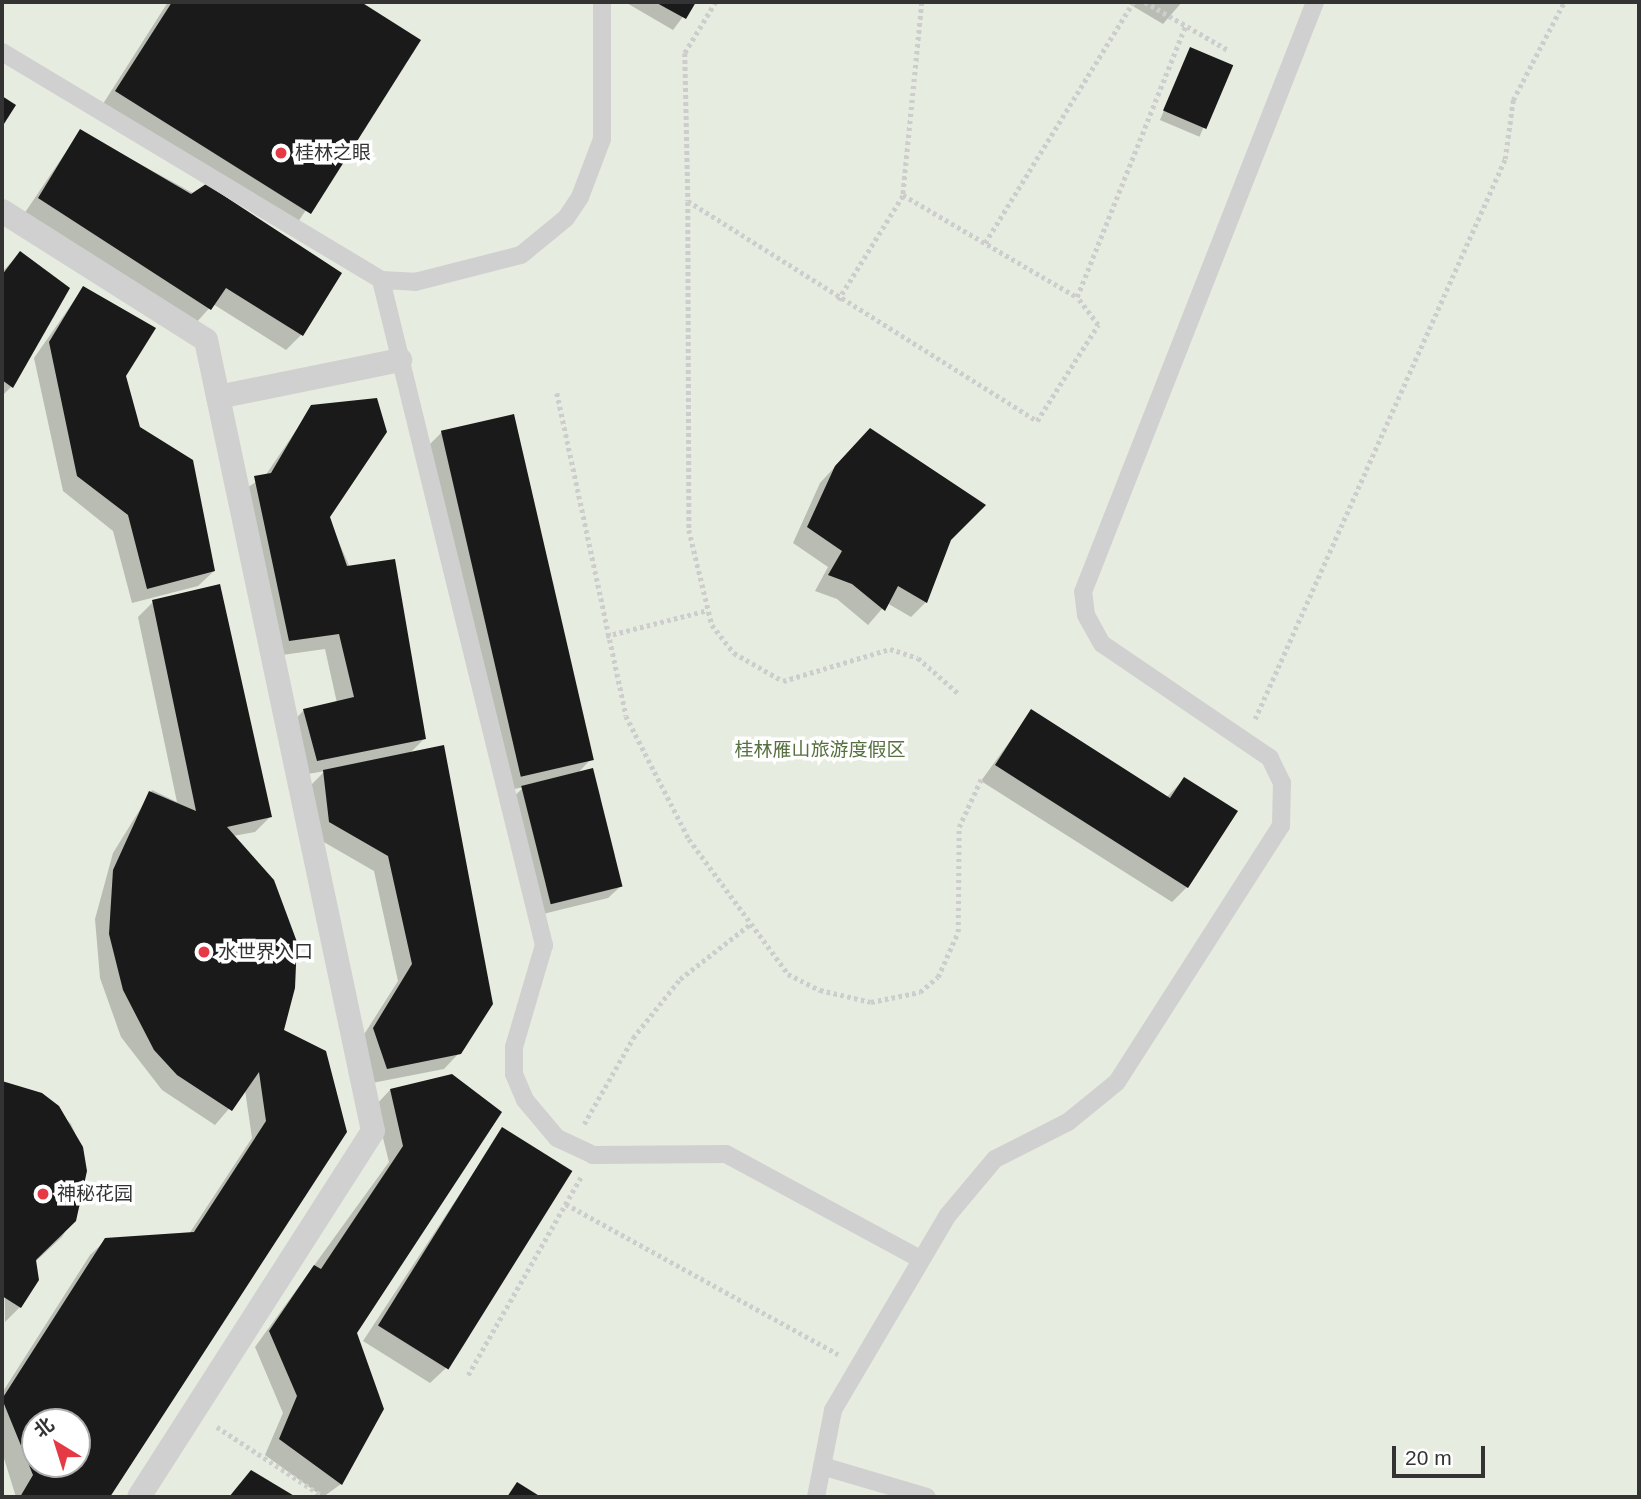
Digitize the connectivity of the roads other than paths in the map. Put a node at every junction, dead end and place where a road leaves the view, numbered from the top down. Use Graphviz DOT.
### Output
graph roads {
  1 [pos="602,2"];
  2 [pos="1315,2"];
  3 [pos="2,52"];
  4 [pos="2,211"];
  5 [pos="381,280"];
  6 [pos="400,360"];
  7 [pos="218,397"];
  8 [pos="920,1259"];
  9 [pos="822,1466"];
  10 [pos="139,1497"];
  11 [pos="816,1497"];
  12 [pos="927,1497"];
  1 -- 5 [label="lane"];
  2 -- 8 [label="lane"];
  3 -- 5 [label="lane"];
  4 -- 7 [label="street"];
  5 -- 6 [label="lane"];
  6 -- 7 [label="street"];
  6 -- 8 [label="lane"];
  7 -- 10 [label="street"];
  8 -- 9 [label="lane"];
  9 -- 11 [label="lane"];
  9 -- 12 [label="lane"];
}
